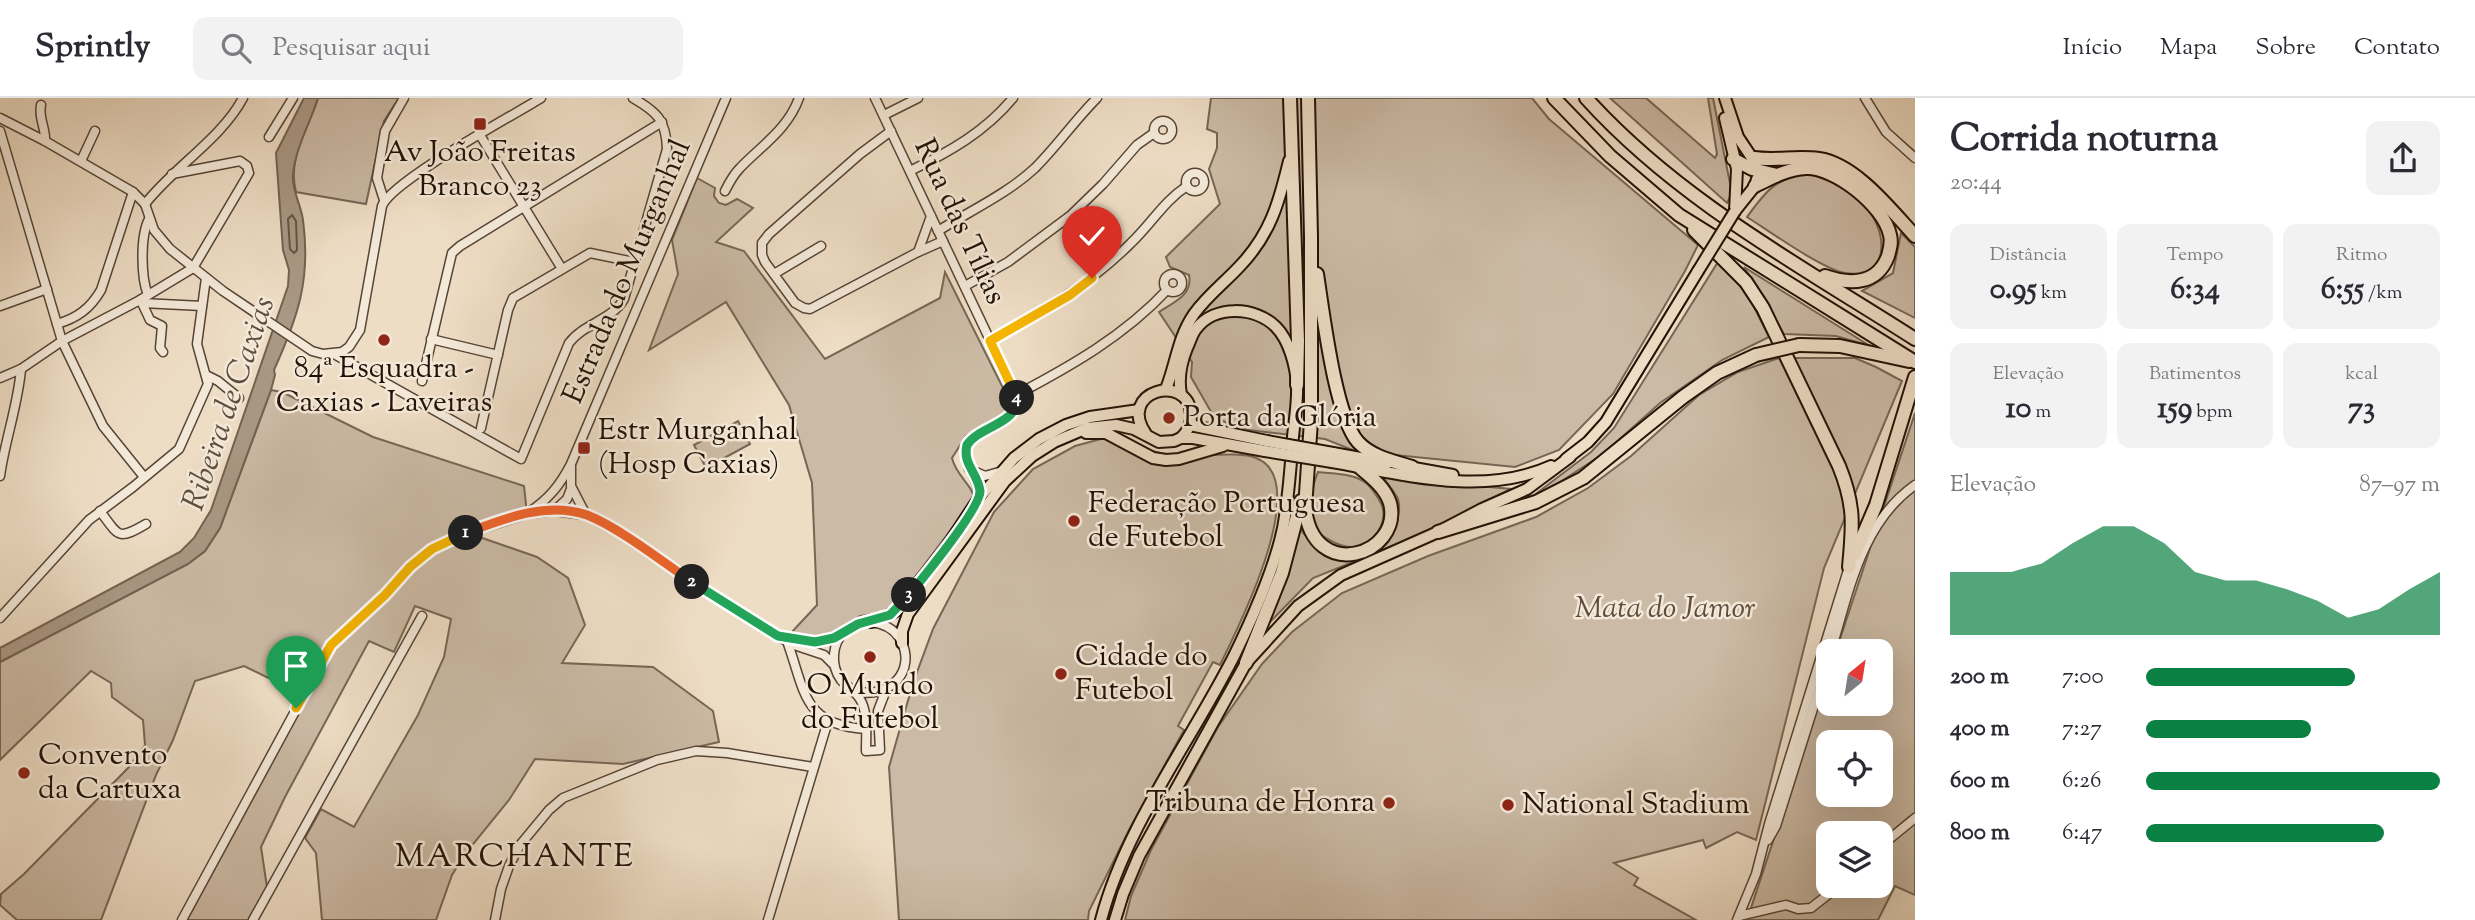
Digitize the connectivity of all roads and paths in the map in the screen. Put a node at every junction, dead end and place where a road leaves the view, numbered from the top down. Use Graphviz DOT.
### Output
graph roads {
  1 [pos="243,98"];
  2 [pos="293,98"];
  3 [pos="404,98"];
  4 [pos="541,98"];
  5 [pos="633,98"];
  6 [pos="726,98"];
  7 [pos="799,98"];
  8 [pos="875,98"];
  9 [pos="918,98"];
  10 [pos="1013,98"];
  11 [pos="1097,98"];
  12 [pos="1290,98"];
  13 [pos="1308,98"];
  14 [pos="1554,98"];
  15 [pos="1587,98"];
  16 [pos="1723,98"];
  17 [pos="1865,98"];
  18 [pos="41,105"];
  19 [pos="884,116"];
  20 [pos="0,118"];
  21 [pos="662,122"];
  22 [pos="0,131"];
  23 [pos="95,131"];
  24 [pos="891,131"];
  25 [pos="1154,134"];
  26 [pos="480,135"];
  27 [pos="269,138"];
  28 [pos="45,141"];
  29 [pos="1290,155"];
  30 [pos="1754,158"];
  31 [pos="1915,158"];
  32 [pos="1733,159"];
  33 [pos="81,161"];
  34 [pos="5,165"];
  35 [pos="910,171"];
  36 [pos="1759,172"];
  37 [pos="172,174"];
  38 [pos="1777,175"];
  39 [pos="1187,186"];
  40 [pos="1752,189"];
  41 [pos="724,191"];
  42 [pos="133,192"];
  43 [pos="384,200"];
  44 [pos="145,204"];
  45 [pos="524,207"];
  46 [pos="1735,211"];
  47 [pos="1679,215"];
  48 [pos="931,216"];
  49 [pos="149,219"];
  50 [pos="939,231"];
  51 [pos="1915,236"];
  52 [pos="1311,237"];
  53 [pos="943,241"];
  54 [pos="821,246"];
  55 [pos="918,252"];
  56 [pos="634,262"];
  57 [pos="193,268"];
  58 [pos="562,269"];
  59 [pos="1805,269"];
  60 [pos="775,274"];
  61 [pos="206,278"];
  62 [pos="965,286"];
  63 [pos="47,289"];
  64 [pos="1167,290"];
  65 [pos="144,300"];
  66 [pos="0,306"];
  67 [pos="202,306"];
  68 [pos="57,324"];
  69 [pos="432,339"];
  70 [pos="1915,339"];
  71 [pos="62,341"];
  72 [pos="990,341"];
  73 [pos="163,352"];
  74 [pos="334,354"];
  75 [pos="498,355"];
  76 [pos="1915,362"];
  77 [pos="21,369"];
  78 [pos="1915,377"];
  79 [pos="0,378"];
  80 [pos="207,380"];
  81 [pos="422,381"];
  82 [pos="1297,386"];
  83 [pos="1166,390"];
  84 [pos="1181,394"];
  85 [pos="1016,395"];
  86 [pos="239,398"];
  87 [pos="1139,410"];
  88 [pos="1190,425"];
  89 [pos="481,429"];
  90 [pos="1073,433"];
  91 [pos="1146,434"];
  92 [pos="1181,438"];
  93 [pos="1266,446"];
  94 [pos="1240,447"];
  95 [pos="1570,457"];
  96 [pos="1332,458"];
  97 [pos="571,464"];
  98 [pos="1358,466"];
  99 [pos="1412,467"];
  100 [pos="970,469"];
  101 [pos="1001,472"];
  102 [pos="0,476"];
  103 [pos="144,478"];
  104 [pos="1476,481"];
  105 [pos="1306,484"];
  106 [pos="560,485"];
  107 [pos="1915,485"];
  108 [pos="571,486"];
  109 [pos="979,498"];
  110 [pos="554,511"];
  111 [pos="100,512"];
  112 [pos="527,514"];
  113 [pos="586,515"];
  114 [pos="146,524"];
  115 [pos="1438,532"];
  116 [pos="1849,567"];
  117 [pos="4,610"];
  118 [pos="422,616"];
  119 [pos="0,618"];
  120 [pos="871,622"];
  121 [pos="842,635"];
  122 [pos="778,636"];
  123 [pos="1835,639"];
  124 [pos="787,641"];
  125 [pos="902,643"];
  126 [pos="810,651"];
  127 [pos="1246,663"];
  128 [pos="834,665"];
  129 [pos="794,668"];
  130 [pos="853,690"];
  131 [pos="886,690"];
  132 [pos="1816,699"];
  133 [pos="828,721"];
  134 [pos="865,729"];
  135 [pos="813,767"];
  136 [pos="1915,818"];
  137 [pos="1893,836"];
  138 [pos="1765,846"];
  139 [pos="1824,898"];
  140 [pos="1738,918"];
  141 [pos="182,920"];
  142 [pos="253,920"];
  143 [pos="495,920"];
  144 [pos="768,920"];
  145 [pos="1101,920"];
  146 [pos="1115,920"];
  1 -- 37 [label="street"];
  2 -- 27 [label="street"];
  3 -- 43 [label="street"];
  4 -- 26 [label="street"];
  5 -- 21 [label="street"];
  6 -- 97 [label="street, Estrada do Murganhal"];
  7 -- 41 [label="street"];
  8 -- 19 [label="street, Rua das Tílias"];
  9 -- 19 [label="street"];
  10 -- 35 [label="street"];
  11 -- 50 [label="street"];
  12 -- 29 [label="highway"];
  13 -- 52 [label="highway"];
  14 -- 47 [label="highway"];
  15 -- 59 [label="highway"];
  16 -- 30 [label="main road"];
  16 -- 32 [label="main road"];
  17 -- 31 [label="street"];
  18 -- 28 [label="street"];
  19 -- 24 [label="street, Rua das Tílias"];
  20 -- 28 [label="street"];
  21 -- 45 [label="street"];
  21 -- 56 [label="street"];
  22 -- 34 [label="street"];
  23 -- 33 [label="street"];
  24 -- 35 [label="street, Rua das Tílias"];
  24 -- 60 [label="street"];
  25 -- 62 [label="street"];
  26 -- 43 [label="street"];
  26 -- 45 [label="street"];
  28 -- 33 [label="street"];
  29 -- 82 [label="highway"];
  29 -- 83 [label="main road"];
  30 -- 36 [label="main road"];
  30 -- 51 [label="highway"];
  32 -- 36 [label="highway"];
  32 -- 46 [label="main road"];
  33 -- 42 [label="street"];
  34 -- 63 [label="street"];
  35 -- 48 [label="street, Rua das Tílias"];
  36 -- 38 [label="highway"];
  36 -- 40 [label="main road"];
  37 -- 44 [label="street"];
  37 -- 57 [label="street"];
  38 -- 40 [label="highway"];
  38 -- 59 [label="highway"];
  39 -- 72 [label="street"];
  40 -- 46 [label="main road"];
  42 -- 44 [label="street"];
  42 -- 68 [label="street"];
  43 -- 74 [label="street"];
  44 -- 49 [label="street"];
  45 -- 58 [label="street"];
  45 -- 69 [label="street"];
  46 -- 95 [label="main road, bridge"];
  47 -- 76 [label="highway"];
  47 -- 116 [label="highway"];
  48 -- 50 [label="street, Rua das Tílias"];
  48 -- 55 [label="street"];
  49 -- 57 [label="street"];
  49 -- 65 [label="street"];
  50 -- 53 [label="street, Rua das Tílias"];
  52 -- 99 [label="highway"];
  52 -- 105 [label="highway"];
  53 -- 55 [label="street"];
  53 -- 62 [label="street, Rua das Tílias"];
  54 -- 60 [label="street"];
  55 -- 60 [label="street"];
  56 -- 58 [label="street"];
  56 -- 74 [label="street"];
  57 -- 61 [label="street"];
  57 -- 65 [label="street"];
  58 -- 75 [label="street"];
  59 -- 70 [label="highway"];
  61 -- 67 [label="street"];
  61 -- 74 [label="street"];
  62 -- 72 [label="street, Rua das Tílias"];
  63 -- 66 [label="street"];
  63 -- 68 [label="street"];
  64 -- 85 [label="street"];
  65 -- 67 [label="street"];
  65 -- 71 [label="street"];
  65 -- 73 [label="street"];
  67 -- 80 [label="street"];
  68 -- 71 [label="street"];
  69 -- 75 [label="street"];
  69 -- 81 [label="street"];
  71 -- 77 [label="street"];
  71 -- 103 [label="street"];
  72 -- 85 [label="street, Rua das Tílias"];
  75 -- 89 [label="street"];
  76 -- 115 [label="highway, bridge"];
  77 -- 79 [label="street"];
  77 -- 102 [label="street"];
  78 -- 116 [label="highway"];
  80 -- 86 [label="street"];
  80 -- 103 [label="street"];
  82 -- 84 [label="main road"];
  82 -- 145 [label="main road"];
  83 -- 84 [label="main road"];
  83 -- 87 [label="main road"];
  84 -- 88 [label="main road"];
  85 -- 100 [label="street"];
  87 -- 91 [label="main road"];
  87 -- 101 [label="main road"];
  88 -- 92 [label="main road"];
  88 -- 93 [label="main road"];
  90 -- 91 [label="main road"];
  90 -- 94 [label="main road"];
  90 -- 125 [label="main road"];
  91 -- 92 [label="main road"];
  92 -- 94 [label="main road"];
  93 -- 94 [label="main road"];
  93 -- 96 [label="main road, bridge"];
  95 -- 104 [label="main road"];
  95 -- 115 [label="main road"];
  96 -- 98 [label="main road"];
  96 -- 99 [label="main road"];
  97 -- 106 [label="street, Estrada do Murganhal"];
  97 -- 108 [label="street, Estrada do Murganhal"];
  98 -- 104 [label="main road"];
  98 -- 105 [label="highway"];
  99 -- 104 [label="main road"];
  100 -- 101 [label="street"];
  100 -- 109 [label="street"];
  101 -- 109 [label="main road"];
  103 -- 111 [label="street"];
  105 -- 127 [label="highway"];
  106 -- 110 [label="street, Estrada do Murganhal"];
  106 -- 112 [label="street, Estrada do Murganhal"];
  107 -- 123 [label="street"];
  108 -- 110 [label="street"];
  108 -- 113 [label="street, Estrada do Murganhal"];
  109 -- 120 [label="main road"];
  110 -- 112 [label="street, Estrada do Murganhal"];
  110 -- 113 [label="street, Estrada do Murganhal"];
  111 -- 114 [label="street"];
  111 -- 117 [label="street"];
  112 -- 141 [label="street, Estrada do Murganhal"];
  113 -- 122 [label="street"];
  115 -- 127 [label="main road"];
  116 -- 138 [label="street"];
  117 -- 119 [label="street"];
  118 -- 142 [label="street"];
  120 -- 121 [label="street"];
  120 -- 125 [label="street"];
  121 -- 122 [label="street"];
  121 -- 128 [label="street"];
  122 -- 124 [label="street"];
  124 -- 126 [label="street"];
  124 -- 129 [label="street"];
  125 -- 131 [label="street"];
  126 -- 128 [label="street"];
  126 -- 129 [label="street"];
  127 -- 146 [label="main road"];
  128 -- 130 [label="street"];
  129 -- 133 [label="street"];
  130 -- 131 [label="street"];
  130 -- 134 [label="street"];
  131 -- 134 [label="street"];
  132 -- 138 [label="street"];
  133 -- 134 [label="street"];
  133 -- 135 [label="street"];
  135 -- 143 [label="street"];
  135 -- 144 [label="street"];
  136 -- 137 [label="street"];
  138 -- 140 [label="street"];
  139 -- 140 [label="street"];
}
